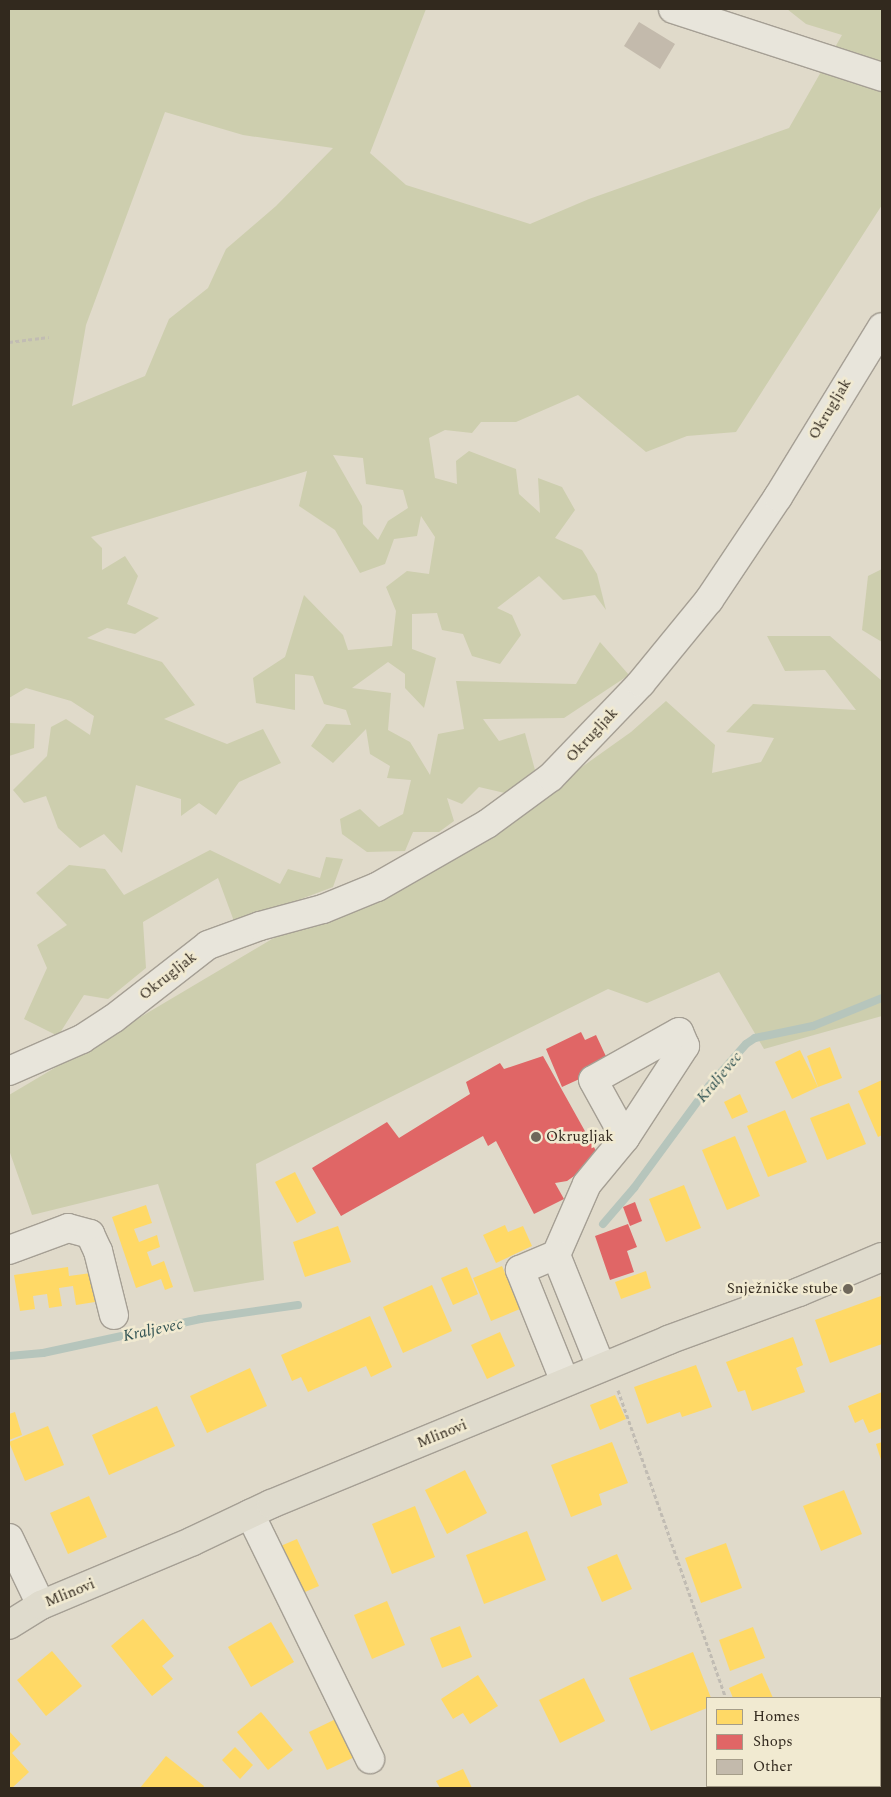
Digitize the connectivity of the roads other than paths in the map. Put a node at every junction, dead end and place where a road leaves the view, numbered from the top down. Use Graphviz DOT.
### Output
graph roads {
  1 [pos="673,9"];
  2 [pos="882,78"];
  3 [pos="882,327"];
  4 [pos="9,1071"];
  5 [pos="625,1138"];
  6 [pos="9,1250"];
  7 [pos="556,1256"];
  8 [pos="882,1258"];
  9 [pos="114,1315"];
  10 [pos="608,1376"];
  11 [pos="565,1382"];
  12 [pos="250,1514"];
  13 [pos="9,1538"];
  14 [pos="41,1605"];
  15 [pos="9,1625"];
  16 [pos="370,1759"];
  1 -- 2 [label="street"];
  3 -- 4 [label="street, Okrugljak"];
  5 -- 7 [label="street"];
  6 -- 9 [label="street"];
  7 -- 10 [label="street"];
  7 -- 11 [label="street"];
  8 -- 10 [label="main road, Mlinovi"];
  10 -- 11 [label="main road, Mlinovi"];
  11 -- 12 [label="main road, Mlinovi"];
  12 -- 14 [label="main road, Mlinovi"];
  12 -- 16 [label="street"];
  13 -- 14 [label="street"];
  14 -- 15 [label="main road, Mlinovi"];
}
